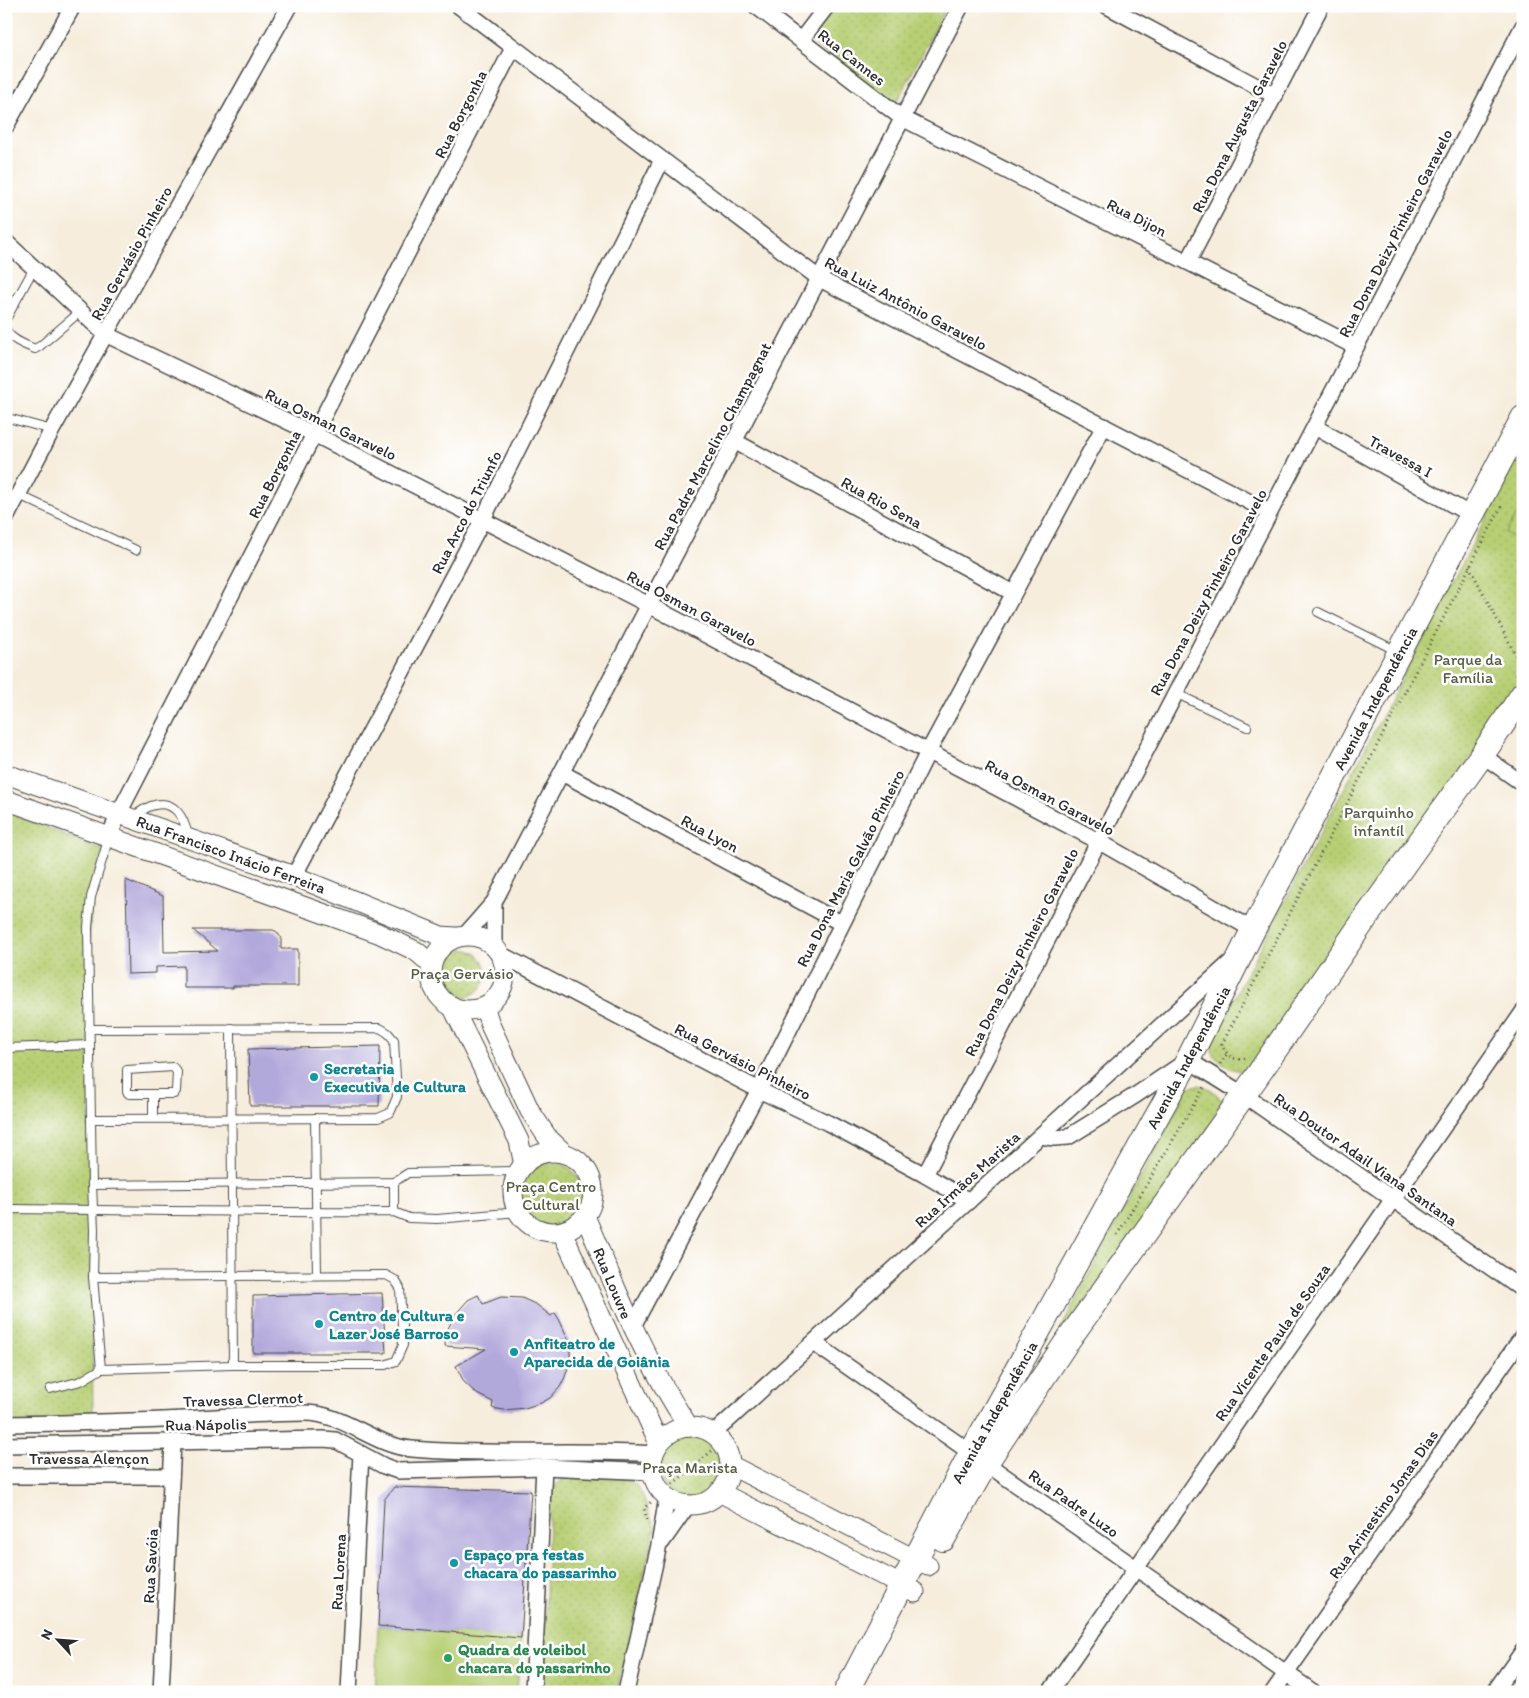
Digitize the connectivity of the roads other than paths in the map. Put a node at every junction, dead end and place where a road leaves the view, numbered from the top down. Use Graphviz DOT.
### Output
graph roads {
  1 [pos="73,6"];
  2 [pos="289,6"];
  3 [pos="459,6"];
  4 [pos="756,6"];
  5 [pos="827,6"];
  6 [pos="961,6"];
  7 [pos="1106,6"];
  8 [pos="1321,6"];
  9 [pos="1523,26"];
  10 [pos="802,40"];
  11 [pos="514,48"];
  12 [pos="1275,96"];
  13 [pos="902,118"];
  14 [pos="6,126"];
  15 [pos="662,160"];
  16 [pos="6,242"];
  17 [pos="1188,262"];
  18 [pos="34,268"];
  19 [pos="820,279"];
  20 [pos="81,311"];
  21 [pos="6,319"];
  22 [pos="6,329"];
  23 [pos="103,332"];
  24 [pos="1356,347"];
  25 [pos="6,418"];
  26 [pos="1523,418"];
  27 [pos="1104,426"];
  28 [pos="1315,427"];
  29 [pos="52,430"];
  30 [pos="314,434"];
  31 [pos="734,441"];
  32 [pos="13,492"];
  33 [pos="1269,512"];
  34 [pos="1471,515"];
  35 [pos="6,518"];
  36 [pos="483,519"];
  37 [pos="136,550"];
  38 [pos="1013,593"];
  39 [pos="649,605"];
  40 [pos="1318,612"];
  41 [pos="1399,652"];
  42 [pos="1176,692"];
  43 [pos="1523,694"];
  44 [pos="1247,727"];
  45 [pos="928,752"];
  46 [pos="1482,756"];
  47 [pos="562,773"];
  48 [pos="6,774"];
  49 [pos="1523,784"];
  50 [pos="6,800"];
  51 [pos="125,815"];
  52 [pos="109,837"];
  53 [pos="1098,841"];
  54 [pos="294,876"];
  55 [pos="494,902"];
  56 [pos="841,923"];
  57 [pos="460,935"];
  58 [pos="1249,940"];
  59 [pos="497,950"];
  60 [pos="431,964"];
  61 [pos="452,1006"];
  62 [pos="484,1006"];
  63 [pos="1523,1012"];
  64 [pos="231,1028"];
  65 [pos="89,1029"];
  66 [pos="90,1045"];
  67 [pos="6,1048"];
  68 [pos="1188,1060"];
  69 [pos="759,1090"];
  70 [pos="153,1094"];
  71 [pos="1244,1095"];
  72 [pos="153,1118"];
  73 [pos="232,1118"];
  74 [pos="316,1118"];
  75 [pos="91,1119"];
  76 [pos="1040,1136"];
  77 [pos="565,1154"];
  78 [pos="522,1168"];
  79 [pos="925,1175"];
  80 [pos="394,1182"];
  81 [pos="232,1183"];
  82 [pos="316,1183"];
  83 [pos="92,1185"];
  84 [pos="1393,1199"];
  85 [pos="969,1201"];
  86 [pos="6,1209"];
  87 [pos="94,1209"];
  88 [pos="232,1212"];
  89 [pos="316,1212"];
  90 [pos="394,1212"];
  91 [pos="518,1212"];
  92 [pos="585,1216"];
  93 [pos="562,1232"];
  94 [pos="317,1275"];
  95 [pos="233,1276"];
  96 [pos="93,1277"];
  97 [pos="1523,1290"];
  98 [pos="632,1328"];
  99 [pos="1523,1336"];
  100 [pos="814,1343"];
  101 [pos="233,1365"];
  102 [pos="100,1369"];
  103 [pos="50,1389"];
  104 [pos="6,1424"];
  105 [pos="689,1427"];
  106 [pos="713,1434"];
  107 [pos="173,1442"];
  108 [pos="6,1445"];
  109 [pos="361,1454"];
  110 [pos="655,1456"];
  111 [pos="978,1458"];
  112 [pos="730,1465"];
  113 [pos="544,1467"];
  114 [pos="6,1476"];
  115 [pos="172,1476"];
  116 [pos="719,1492"];
  117 [pos="667,1497"];
  118 [pos="688,1505"];
  119 [pos="659,1545"];
  120 [pos="921,1563"];
  121 [pos="1135,1568"];
  122 [pos="908,1588"];
  123 [pos="1523,1651"];
  124 [pos="1286,1673"];
  125 [pos="161,1692"];
  126 [pos="350,1692"];
  127 [pos="533,1692"];
  128 [pos="626,1692"];
  129 [pos="846,1692"];
  130 [pos="864,1692"];
  131 [pos="1050,1692"];
  132 [pos="1273,1692"];
  133 [pos="1313,1692"];
  134 [pos="1494,1692"];
  1 -- 14 [label="street"];
  2 -- 23 [label="street, Rua Gervásio Pinheiro"];
  3 -- 11 [label="street, Rua Luiz Antônio Garavelo"];
  4 -- 10 [label="street, Rua Cannes"];
  5 -- 10 [label="street"];
  6 -- 13 [label="street, Rua Padre Marcelino Champagnat"];
  7 -- 12 [label="street"];
  8 -- 12 [label="street, Rua Dona Augusta Garavelo"];
  9 -- 24 [label="street, Rua Dona Deizy Pinheiro Garavelo"];
  10 -- 13 [label="street, Rua Cannes"];
  11 -- 15 [label="street, Rua Luiz Antônio Garavelo"];
  11 -- 30 [label="street, Rua Borgonha"];
  12 -- 17 [label="street, Rua Dona Augusta Garavelo"];
  13 -- 17 [label="street, Rua Dijon"];
  13 -- 19 [label="street, Rua Padre Marcelino Champagnat"];
  15 -- 19 [label="street, Rua Luiz Antônio Garavelo"];
  15 -- 36 [label="street, Rua Arco do Triunfo"];
  16 -- 18 [label="street, Rua Osman Garavelo"];
  17 -- 24 [label="street, Rua Dijon"];
  18 -- 20 [label="street, Rua Osman Garavelo"];
  18 -- 21 [label="lane"];
  19 -- 27 [label="street, Rua Luiz Antônio Garavelo"];
  19 -- 31 [label="street, Rua Padre Marcelino Champagnat"];
  20 -- 22 [label="lane"];
  20 -- 23 [label="street, Rua Osman Garavelo"];
  23 -- 29 [label="street, Rua Gervásio Pinheiro"];
  23 -- 30 [label="street, Rua Osman Garavelo"];
  24 -- 28 [label="street, Rua Dona Deizy Pinheiro Garavelo"];
  25 -- 29 [label="lane"];
  26 -- 34 [label="main road, Avenida Independência"];
  27 -- 33 [label="street, Rua Luiz Antônio Garavelo"];
  27 -- 38 [label="street, Rua Dona Maria Galvão Pinheiro"];
  28 -- 33 [label="street, Rua Dona Deizy Pinheiro Garavelo"];
  28 -- 34 [label="street, Travessa I"];
  29 -- 32 [label="street, Rua Gervásio Pinheiro"];
  30 -- 36 [label="street, Rua Osman Garavelo"];
  30 -- 51 [label="street, Rua Borgonha"];
  31 -- 38 [label="street, Rua Rio Sena"];
  31 -- 39 [label="street, Rua Padre Marcelino Champagnat"];
  32 -- 35 [label="street, Rua Gervásio Pinheiro"];
  32 -- 37 [label="lane"];
  33 -- 42 [label="street, Rua Dona Deizy Pinheiro Garavelo"];
  34 -- 41 [label="main road, Avenida Independência"];
  36 -- 39 [label="street, Rua Osman Garavelo"];
  36 -- 54 [label="street, Rua Arco do Triunfo"];
  38 -- 45 [label="street, Rua Dona Maria Galvão Pinheiro"];
  39 -- 45 [label="street, Rua Osman Garavelo"];
  39 -- 47 [label="street, Rua Padre Marcelino Champagnat"];
  40 -- 41 [label="lane"];
  41 -- 58 [label="main road, Avenida Independência"];
  42 -- 44 [label="lane"];
  42 -- 53 [label="street, Rua Dona Deizy Pinheiro Garavelo"];
  43 -- 46 [label="main road, Avenida Independência"];
  45 -- 53 [label="street, Rua Osman Garavelo"];
  45 -- 56 [label="street, Rua Dona Maria Galvão Pinheiro"];
  46 -- 49 [label="street"];
  46 -- 71 [label="main road, Avenida Independência"];
  47 -- 55 [label="street, Rua Padre Marcelino Champagnat"];
  47 -- 56 [label="street, Rua Lyon"];
  48 -- 51 [label="street, Rua Francisco Inácio Ferreira"];
  50 -- 52 [label="street, Rua Francisco Inácio Ferreira"];
  51 -- 52 [label="street, Rua Borgonha"];
  51 -- 54 [label="street, Rua Francisco Inácio Ferreira"];
  52 -- 60 [label="street, Rua Francisco Inácio Ferreira"];
  52 -- 65 [label="lane"];
  53 -- 58 [label="street, Rua Osman Garavelo"];
  53 -- 79 [label="street, Rua Dona Deizy Pinheiro Garavelo"];
  54 -- 57 [label="street, Rua Francisco Inácio Ferreira"];
  55 -- 57 [label="street, Rua Padre Marcelino Champagnat"];
  55 -- 59 [label="street, Rua Padre Marcelino Champagnat"];
  56 -- 69 [label="street, Rua Dona Maria Galvão Pinheiro"];
  57 -- 59 [label="street"];
  57 -- 60 [label="street"];
  58 -- 68 [label="main road, Avenida Independência"];
  58 -- 76 [label="street, Rua Irmãos Marista"];
  59 -- 62 [label="street"];
  59 -- 69 [label="street, Rua Gervásio Pinheiro"];
  60 -- 61 [label="street"];
  61 -- 62 [label="street"];
  61 -- 78 [label="street"];
  62 -- 77 [label="street"];
  63 -- 84 [label="street, Rua Vicente Paula de Souza"];
  64 -- 65 [label="lane"];
  64 -- 73 [label="lane"];
  64 -- 74 [label="lane"];
  65 -- 66 [label="lane"];
  66 -- 67 [label="lane"];
  66 -- 75 [label="lane"];
  68 -- 71 [label="street, Rua Doutor Adail Viana Santana"];
  68 -- 76 [label="street"];
  68 -- 111 [label="main road, Avenida Independência"];
  69 -- 79 [label="street, Rua Gervásio Pinheiro"];
  69 -- 98 [label="street, Rua Dona Maria Galvão Pinheiro"];
  70 -- 70 [label="lane"];
  70 -- 72 [label="lane"];
  71 -- 84 [label="street, Rua Doutor Adail Viana Santana"];
  71 -- 111 [label="main road, Avenida Independência"];
  72 -- 73 [label="lane"];
  72 -- 75 [label="lane"];
  73 -- 74 [label="lane"];
  73 -- 81 [label="lane"];
  74 -- 82 [label="lane"];
  75 -- 83 [label="lane"];
  76 -- 85 [label="street, Rua Irmãos Marista"];
  77 -- 78 [label="street"];
  77 -- 92 [label="street"];
  78 -- 80 [label="lane"];
  78 -- 91 [label="street"];
  79 -- 85 [label="street, Rua Gervásio Pinheiro"];
  80 -- 82 [label="lane"];
  80 -- 90 [label="lane"];
  81 -- 82 [label="lane"];
  81 -- 83 [label="lane"];
  81 -- 88 [label="lane"];
  82 -- 89 [label="lane"];
  83 -- 87 [label="lane"];
  84 -- 97 [label="street, Rua Doutor Adail Viana Santana"];
  84 -- 121 [label="street, Rua Vicente Paula de Souza"];
  85 -- 100 [label="street, Rua Irmãos Marista"];
  86 -- 87 [label="lane"];
  87 -- 88 [label="lane"];
  87 -- 96 [label="lane"];
  88 -- 89 [label="lane"];
  88 -- 95 [label="lane"];
  89 -- 90 [label="lane"];
  89 -- 94 [label="lane"];
  90 -- 91 [label="lane"];
  91 -- 93 [label="street"];
  92 -- 93 [label="street"];
  92 -- 98 [label="street, Rua Louvre"];
  93 -- 110 [label="street, Rua Louvre"];
  94 -- 95 [label="lane"];
  94 -- 101 [label="lane"];
  95 -- 96 [label="lane"];
  95 -- 101 [label="lane"];
  96 -- 102 [label="lane"];
  98 -- 105 [label="street, Rua Louvre"];
  99 -- 124 [label="street, Rua Arinestino Jonas Dias"];
  100 -- 106 [label="street, Rua Irmãos Marista"];
  100 -- 111 [label="street, Rua Padre Luzo"];
  101 -- 102 [label="lane"];
  102 -- 103 [label="lane"];
  104 -- 110 [label="street, Travessa Clermot"];
  105 -- 106 [label="street"];
  105 -- 110 [label="street"];
  106 -- 112 [label="street"];
  107 -- 108 [label="street, Rua Nápolis"];
  107 -- 109 [label="street, Rua Nápolis"];
  107 -- 115 [label="street, Rua Savóia"];
  109 -- 113 [label="street, Rua Nápolis"];
  109 -- 126 [label="street, Rua Lorena"];
  110 -- 113 [label="street"];
  110 -- 117 [label="street"];
  111 -- 120 [label="main road, Avenida Independência"];
  111 -- 121 [label="street, Rua Padre Luzo"];
  112 -- 116 [label="street"];
  112 -- 120 [label="street"];
  113 -- 127 [label="street"];
  114 -- 115 [label="street, Travessa Alençon"];
  115 -- 125 [label="street, Rua Savóia"];
  116 -- 118 [label="street"];
  116 -- 122 [label="street"];
  117 -- 118 [label="street"];
  117 -- 119 [label="street"];
  118 -- 119 [label="street"];
  119 -- 128 [label="street"];
  120 -- 122 [label="main road, Avenida Independência"];
  121 -- 124 [label="street, Rua Padre Luzo"];
  121 -- 131 [label="street, Rua Vicente Paula de Souza"];
  122 -- 129 [label="main road, Avenida Independência"];
  122 -- 130 [label="main road, Avenida Independência"];
  123 -- 134 [label="street"];
  124 -- 132 [label="street, Rua Arinestino Jonas Dias"];
  124 -- 133 [label="street, Rua Padre Luzo"];
}
